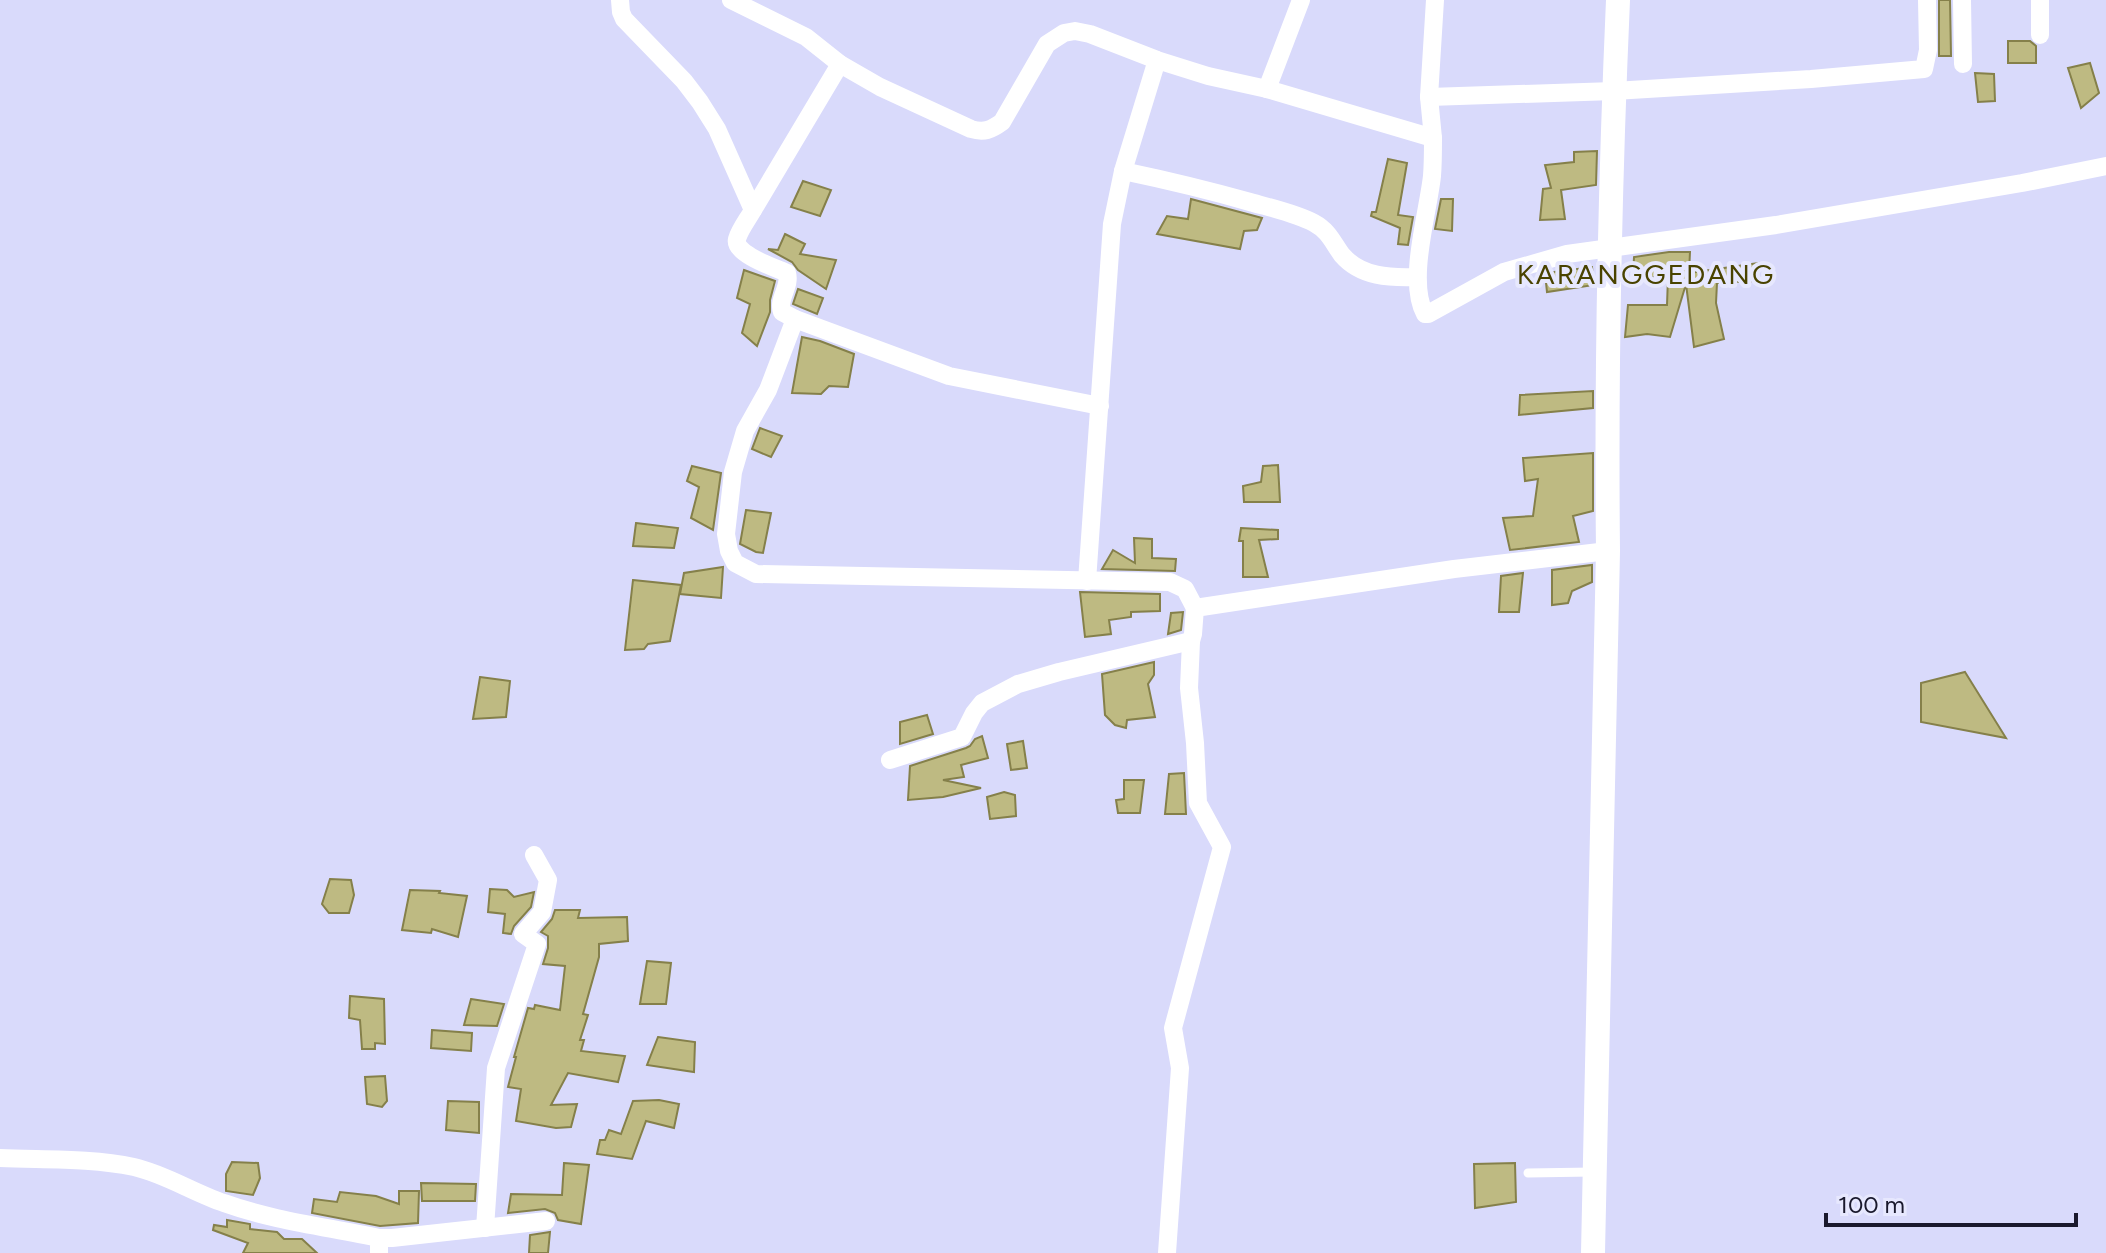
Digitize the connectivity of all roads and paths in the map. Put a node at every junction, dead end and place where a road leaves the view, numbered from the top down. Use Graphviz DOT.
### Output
graph roads {
  1 [pos="620,0"];
  2 [pos="731,0"];
  3 [pos="1301,0"];
  4 [pos="1435,0"];
  5 [pos="1618,0"];
  6 [pos="1927,0"];
  7 [pos="1962,0"];
  8 [pos="2040,0"];
  9 [pos="2040,35"];
  10 [pos="1157,60"];
  11 [pos="840,64"];
  12 [pos="1963,64"];
  13 [pos="1267,89"];
  14 [pos="1614,91"];
  15 [pos="1429,97"];
  16 [pos="1433,138"];
  17 [pos="2106,166"];
  18 [pos="1123,171"];
  19 [pos="753,210"];
  20 [pos="1611,248"];
  21 [pos="1417,277"];
  22 [pos="795,319"];
  23 [pos="1100,406"];
  24 [pos="1608,551"];
  25 [pos="1087,581"];
  26 [pos="1195,608"];
  27 [pos="1191,641"];
  28 [pos="890,760"];
  29 [pos="534,855"];
  30 [pos="0,1158"];
  31 [pos="1594,1172"];
  32 [pos="1528,1173"];
  33 [pos="546,1221"];
  34 [pos="485,1228"];
  35 [pos="379,1245"];
  36 [pos="1167,1253"];
  37 [pos="1593,1253"];
  1 -- 19 [label="street"];
  2 -- 11 [label="street"];
  3 -- 13 [label="street"];
  4 -- 15 [label="street"];
  5 -- 14 [label="street"];
  6 -- 14 [label="street"];
  7 -- 12 [label="street"];
  8 -- 9 [label="street"];
  10 -- 11 [label="street"];
  10 -- 13 [label="street"];
  10 -- 18 [label="street"];
  11 -- 19 [label="street"];
  13 -- 16 [label="street"];
  14 -- 15 [label="street"];
  14 -- 20 [label="street"];
  15 -- 16 [label="street"];
  16 -- 21 [label="street"];
  17 -- 20 [label="street"];
  18 -- 21 [label="street"];
  18 -- 23 [label="street"];
  19 -- 22 [label="street"];
  20 -- 21 [label="street"];
  20 -- 24 [label="street"];
  22 -- 23 [label="street"];
  22 -- 25 [label="street"];
  23 -- 25 [label="street"];
  24 -- 26 [label="street"];
  24 -- 31 [label="street"];
  25 -- 26 [label="street"];
  26 -- 27 [label="street"];
  27 -- 28 [label="street"];
  27 -- 36 [label="street"];
  29 -- 34 [label="street"];
  30 -- 35 [label="street"];
  31 -- 32 [label="lane"];
  31 -- 37 [label="street"];
  33 -- 34 [label="street"];
  34 -- 35 [label="street"];
}
